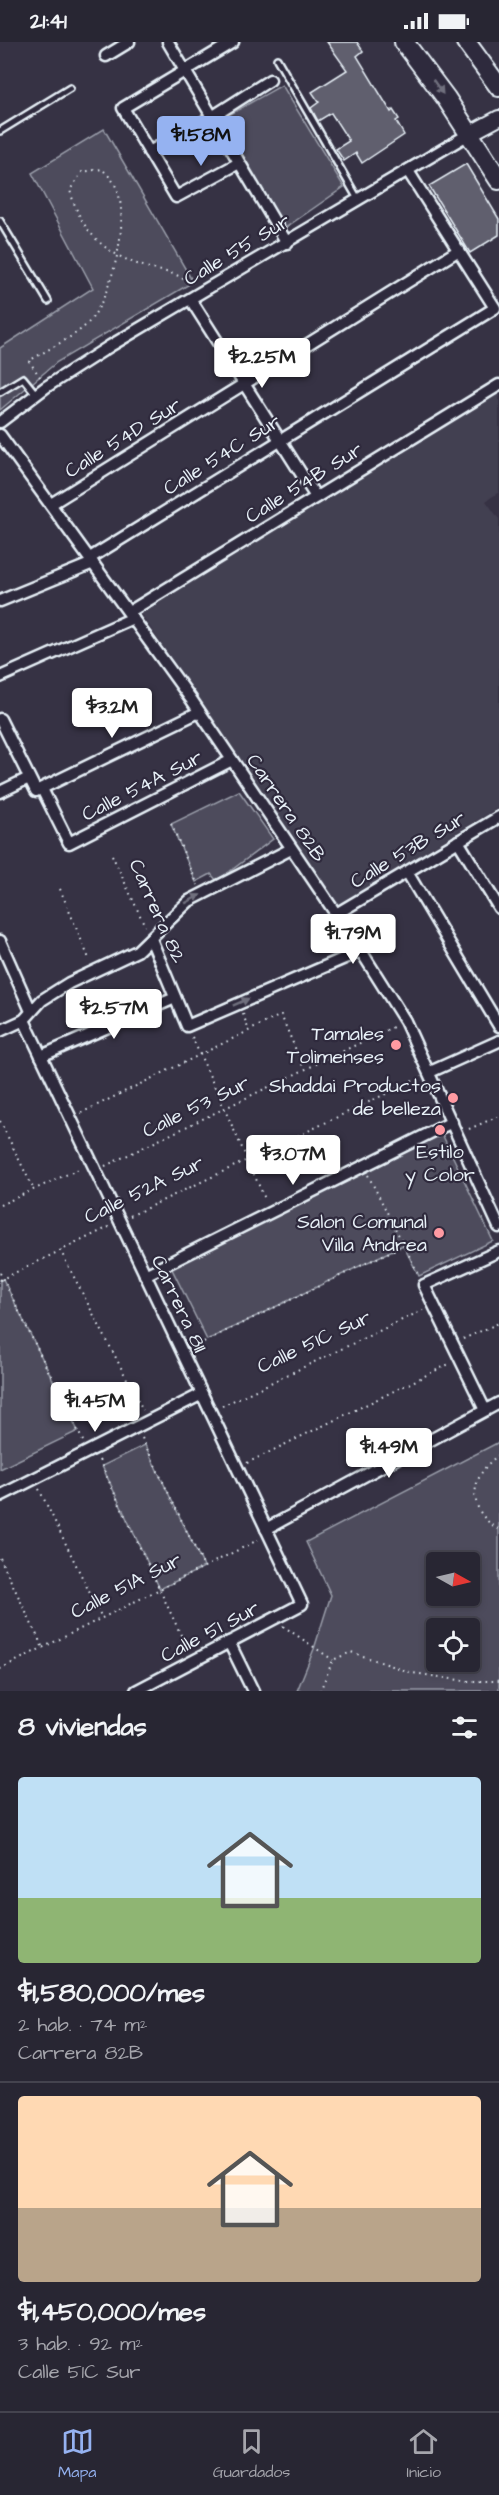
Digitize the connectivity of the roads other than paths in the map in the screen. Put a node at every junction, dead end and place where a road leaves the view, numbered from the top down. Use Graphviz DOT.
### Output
graph roads {
  1 [pos="129,42"];
  2 [pos="168,42"];
  3 [pos="233,42"];
  4 [pos="404,42"];
  5 [pos="466,42"];
  6 [pos="106,56"];
  7 [pos="277,59"];
  8 [pos="185,71"];
  9 [pos="270,80"];
  10 [pos="499,87"];
  11 [pos="70,88"];
  12 [pos="212,117"];
  13 [pos="499,118"];
  14 [pos="0,131"];
  15 [pos="469,134"];
  16 [pos="149,152"];
  17 [pos="239,163"];
  18 [pos="408,171"];
  19 [pos="499,180"];
  20 [pos="359,200"];
  21 [pos="0,221"];
  22 [pos="287,243"];
  23 [pos="459,250"];
  24 [pos="194,298"];
  25 [pos="48,301"];
  26 [pos="244,384"];
  27 [pos="499,385"];
  28 [pos="0,392"];
  29 [pos="36,394"];
  30 [pos="0,422"];
  31 [pos="0,435"];
  32 [pos="280,440"];
  33 [pos="316,497"];
  34 [pos="51,504"];
  35 [pos="91,560"];
  36 [pos="0,601"];
  37 [pos="131,615"];
  38 [pos="0,677"];
  39 [pos="200,712"];
  40 [pos="0,720"];
  41 [pos="232,760"];
  42 [pos="29,778"];
  43 [pos="39,790"];
  44 [pos="0,792"];
  45 [pos="499,817"];
  46 [pos="458,841"];
  47 [pos="291,849"];
  48 [pos="407,872"];
  49 [pos="499,908"];
  50 [pos="336,914"];
  51 [pos="151,939"];
  52 [pos="0,941"];
  53 [pos="362,951"];
  54 [pos="175,998"];
  55 [pos="27,1015"];
  56 [pos="499,1026"];
  57 [pos="0,1031"];
  58 [pos="499,1041"];
  59 [pos="41,1056"];
  60 [pos="430,1072"];
  61 [pos="452,1122"];
  62 [pos="499,1227"];
  63 [pos="499,1251"];
  64 [pos="145,1275"];
  65 [pos="202,1394"];
  66 [pos="499,1403"];
  67 [pos="486,1410"];
  68 [pos="0,1496"];
  69 [pos="267,1532"];
  70 [pos="302,1604"];
  71 [pos="229,1642"];
  72 [pos="154,1687"];
  73 [pos="136,1691"];
  74 [pos="253,1691"];
  1 -- 6 [label="street"];
  2 -- 8 [label="street"];
  3 -- 8 [label="street"];
  4 -- 15 [label="main road, one-way"];
  5 -- 10 [label="main road"];
  7 -- 20 [label="lane"];
  8 -- 12 [label="street"];
  8 -- 16 [label="street"];
  9 -- 12 [label="street"];
  11 -- 14 [label="lane"];
  12 -- 16 [label="street"];
  12 -- 17 [label="street"];
  13 -- 15 [label="street, Calle 55 Sur"];
  15 -- 18 [label="street, Calle 55 Sur"];
  15 -- 19 [label="main road"];
  16 -- 17 [label="street"];
  17 -- 22 [label="street"];
  18 -- 20 [label="street, Calle 55 Sur"];
  18 -- 23 [label="street"];
  20 -- 22 [label="street, Calle 55 Sur"];
  21 -- 25 [label="lane"];
  22 -- 24 [label="street, Calle 55 Sur"];
  23 -- 26 [label="street, Calle 54D Sur"];
  23 -- 32 [label="street, Calle 54C Sur"];
  24 -- 26 [label="street"];
  24 -- 29 [label="street, Calle 55 Sur"];
  26 -- 32 [label="street"];
  26 -- 34 [label="street, Calle 54D Sur"];
  27 -- 33 [label="street, Calle 54B Sur"];
  28 -- 29 [label="lane"];
  29 -- 30 [label="street, Calle 55 Sur"];
  31 -- 34 [label="street, Carrera 82B"];
  32 -- 33 [label="street"];
  32 -- 35 [label="street, Calle 54C Sur"];
  33 -- 37 [label="street, Calle 54B Sur"];
  34 -- 35 [label="street, Carrera 82B"];
  35 -- 36 [label="street, Calle 54C Sur"];
  35 -- 37 [label="street, Carrera 82B"];
  37 -- 38 [label="street, Calle 54B Sur"];
  37 -- 39 [label="street, Carrera 82B"];
  39 -- 41 [label="street, Carrera 82B"];
  39 -- 43 [label="street"];
  40 -- 42 [label="street"];
  41 -- 43 [label="street, Calle 54A Sur"];
  41 -- 47 [label="street, Carrera 82B"];
  42 -- 43 [label="street"];
  42 -- 44 [label="street"];
  45 -- 46 [label="street, Calle 53B Sur"];
  46 -- 48 [label="street, Calle 53B Sur"];
  46 -- 49 [label="street"];
  47 -- 50 [label="street, Carrera 82B"];
  51 -- 47 [label="street, one-way"];
  48 -- 50 [label="street, Calle 53B Sur"];
  48 -- 56 [label="street"];
  50 -- 53 [label="street, Carrera 82B"];
  51 -- 54 [label="street, Carrera 82"];
  51 -- 55 [label="street"];
  52 -- 55 [label="street, Carrera 81I"];
  54 -- 53 [label="street, Carrera 82, one-way"];
  53 -- 60 [label="street, Carrera 82B"];
  54 -- 59 [label="street"];
  55 -- 57 [label="street"];
  55 -- 59 [label="street, Carrera 81I"];
  58 -- 60 [label="street"];
  59 -- 64 [label="street, Carrera 81I"];
  60 -- 61 [label="street, Carrera 82B"];
  61 -- 62 [label="street, Carrera 82B"];
  61 -- 64 [label="street"];
  63 -- 67 [label="street"];
  64 -- 65 [label="street, Carrera 81I"];
  65 -- 68 [label="street"];
  65 -- 69 [label="street, Carrera 81I"];
  66 -- 67 [label="street"];
  67 -- 69 [label="street"];
  69 -- 70 [label="street, Carrera 81I"];
  70 -- 71 [label="street, Calle 51 Sur"];
  71 -- 72 [label="street, Calle 51 Sur"];
  71 -- 74 [label="street"];
  72 -- 73 [label="street, Calle 51 Sur"];
}
